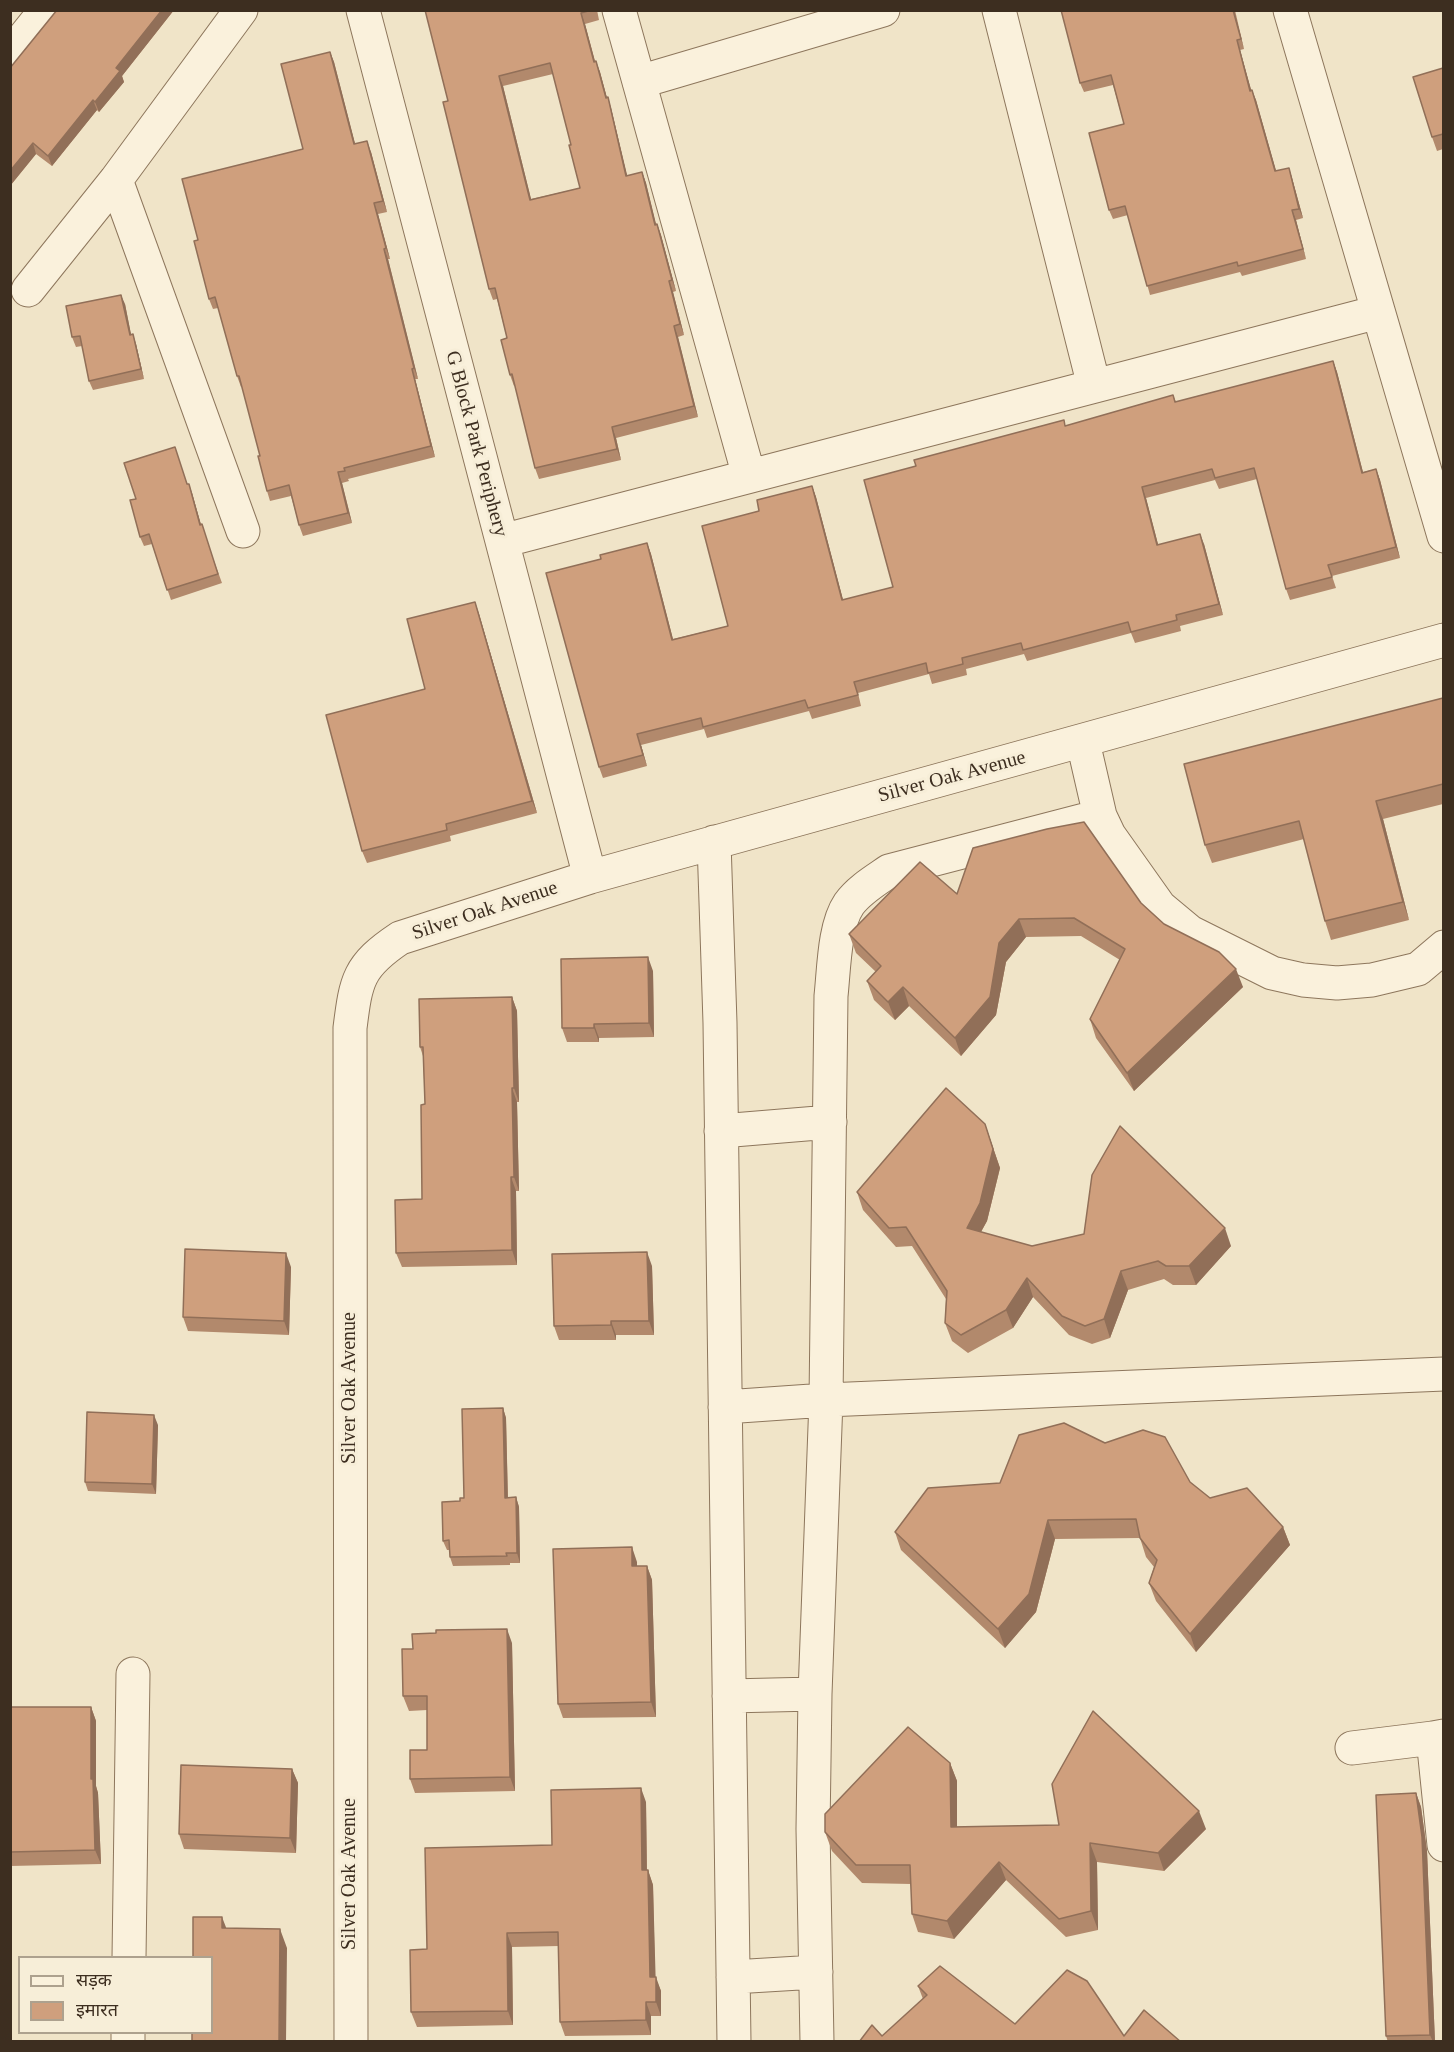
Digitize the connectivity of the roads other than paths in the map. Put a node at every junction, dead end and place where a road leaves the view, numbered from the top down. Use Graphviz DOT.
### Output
graph roads {
  1 [pos="46,10"];
  2 [pos="241,10"];
  3 [pos="363,10"];
  4 [pos="619,10"];
  5 [pos="883,10"];
  6 [pos="999,10"];
  7 [pos="1290,10"];
  8 [pos="10,55"];
  9 [pos="639,82"];
  10 [pos="116,180"];
  11 [pos="28,290"];
  12 [pos="1378,312"];
  13 [pos="1094,386"];
  14 [pos="748,476"];
  15 [pos="243,531"];
  16 [pos="1443,536"];
  17 [pos="502,541"];
  18 [pos="1443,640"];
  19 [pos="1083,741"];
  20 [pos="1100,816"];
  21 [pos="714,842"];
  22 [pos="590,877"];
  23 [pos="1443,947"];
  24 [pos="830,1122"];
  25 [pos="721,1131"];
  26 [pos="1443,1374"];
  27 [pos="826,1400"];
  28 [pos="725,1407"];
  29 [pos="133,1674"];
  30 [pos="815,1694"];
  31 [pos="729,1696"];
  32 [pos="1438,1737"];
  33 [pos="1352,1748"];
  34 [pos="1443,1845"];
  35 [pos="129,1956"];
  36 [pos="816,1972"];
  37 [pos="733,1977"];
  38 [pos="351,2042"];
  39 [pos="734,2042"];
  40 [pos="817,2042"];
  1 -- 8 [label="street"];
  2 -- 10 [label="street"];
  3 -- 17 [label="street, G Block Park Periphery"];
  4 -- 9 [label="street"];
  5 -- 9 [label="street"];
  6 -- 13 [label="street"];
  7 -- 12 [label="street"];
  9 -- 14 [label="street"];
  10 -- 11 [label="street"];
  10 -- 15 [label="street"];
  12 -- 13 [label="street"];
  12 -- 16 [label="street"];
  13 -- 14 [label="street"];
  14 -- 17 [label="street"];
  17 -- 22 [label="street, G Block Park Periphery"];
  18 -- 19 [label="street, Silver Oak Avenue"];
  19 -- 20 [label="street"];
  19 -- 21 [label="street, Silver Oak Avenue"];
  20 -- 23 [label="street"];
  20 -- 24 [label="street"];
  21 -- 22 [label="street, Silver Oak Avenue"];
  21 -- 25 [label="street"];
  22 -- 38 [label="street, Silver Oak Avenue"];
  24 -- 25 [label="street"];
  24 -- 27 [label="street"];
  25 -- 28 [label="street"];
  26 -- 27 [label="street"];
  27 -- 28 [label="street"];
  27 -- 30 [label="street"];
  28 -- 31 [label="street"];
  29 -- 35 [label="street"];
  30 -- 31 [label="street"];
  30 -- 36 [label="street"];
  31 -- 37 [label="street"];
  32 -- 33 [label="street"];
  32 -- 34 [label="street"];
  36 -- 37 [label="street"];
  36 -- 40 [label="street"];
  37 -- 39 [label="street"];
}
